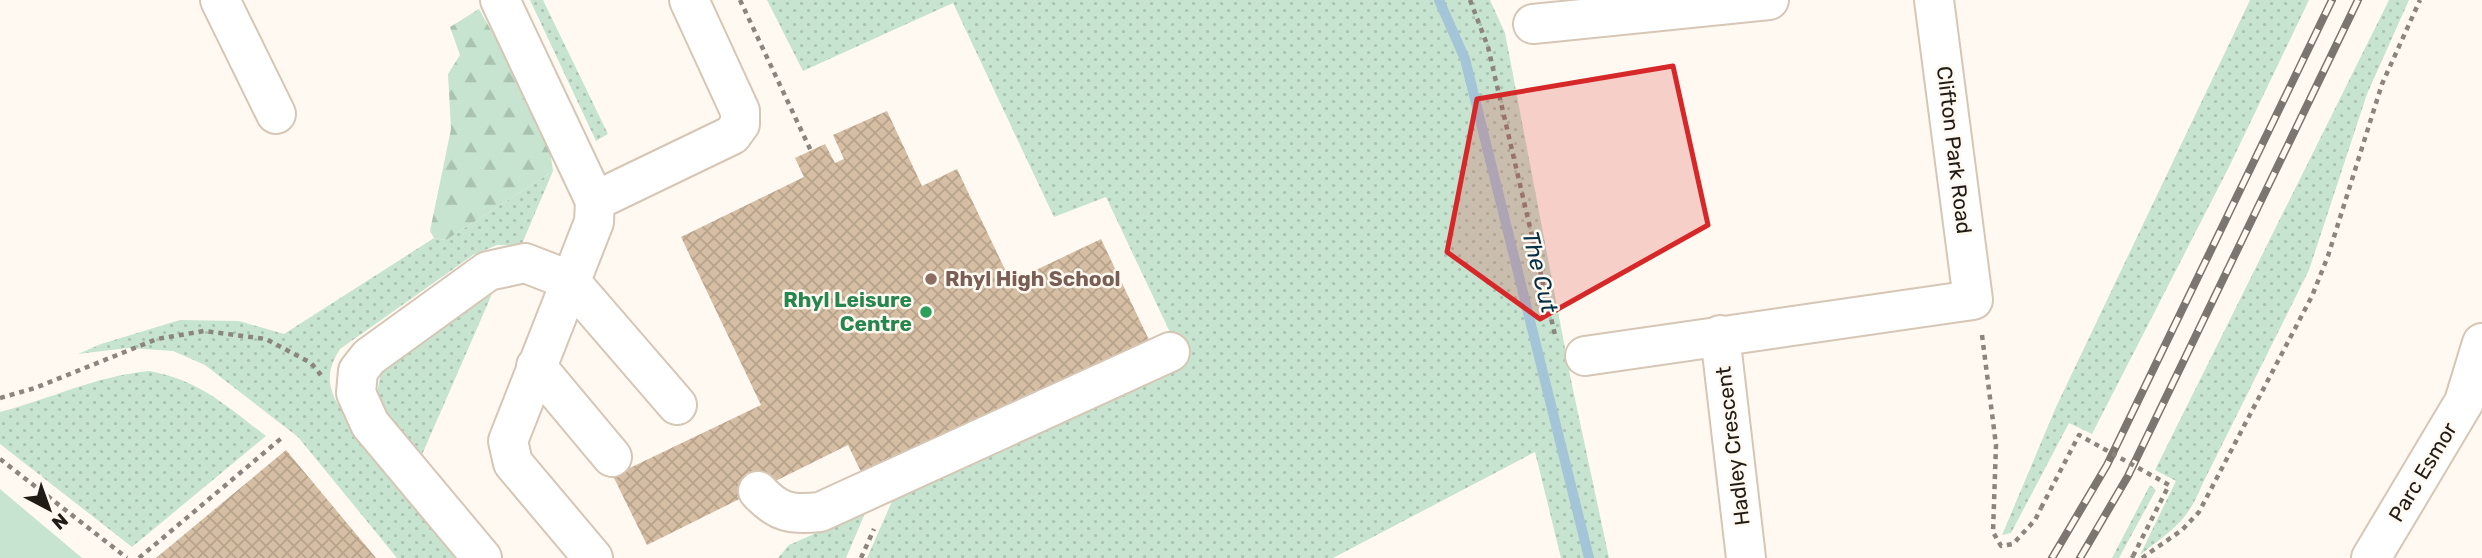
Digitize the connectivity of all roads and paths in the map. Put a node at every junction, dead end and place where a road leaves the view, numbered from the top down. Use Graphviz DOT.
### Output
graph roads {
  1 [pos="220,0"];
  2 [pos="500,0"];
  3 [pos="689,0"];
  4 [pos="740,0"];
  5 [pos="1470,0"];
  6 [pos="1769,0"];
  7 [pos="1934,0"];
  8 [pos="2420,0"];
  9 [pos="1533,24"];
  10 [pos="276,114"];
  11 [pos="811,151"];
  12 [pos="595,201"];
  13 [pos="569,280"];
  14 [pos="1973,300"];
  15 [pos="1720,335"];
  16 [pos="2482,343"];
  17 [pos="1170,352"];
  18 [pos="1585,356"];
  19 [pos="536,366"];
  20 [pos="329,385"];
  21 [pos="0,398"];
  22 [pos="677,405"];
  23 [pos="284,436"];
  24 [pos="612,457"];
  25 [pos="0,459"];
  26 [pos="758,491"];
  27 [pos="2132,557"];
  28 [pos="127,558"];
  29 [pos="139,558"];
  30 [pos="482,558"];
  31 [pos="593,558"];
  32 [pos="1746,558"];
  33 [pos="2142,558"];
  34 [pos="2371,558"];
  1 -- 10 [label="street"];
  2 -- 12 [label="street"];
  3 -- 12 [label="street"];
  4 -- 11 [label="path"];
  5 -- 18 [label="path"];
  6 -- 9 [label="street"];
  7 -- 14 [label="street, Clifton Park Road"];
  8 -- 33 [label="path"];
  12 -- 13 [label="street"];
  13 -- 19 [label="street"];
  13 -- 22 [label="street"];
  13 -- 30 [label="street"];
  14 -- 15 [label="street"];
  14 -- 27 [label="path, bridge"];
  15 -- 18 [label="street"];
  15 -- 32 [label="street, Hadley Crescent"];
  16 -- 34 [label="street, Parc Esmor"];
  17 -- 26 [label="street"];
  19 -- 24 [label="street"];
  19 -- 31 [label="street"];
  20 -- 21 [label="path"];
  23 -- 29 [label="path"];
  25 -- 28 [label="path"];
}
